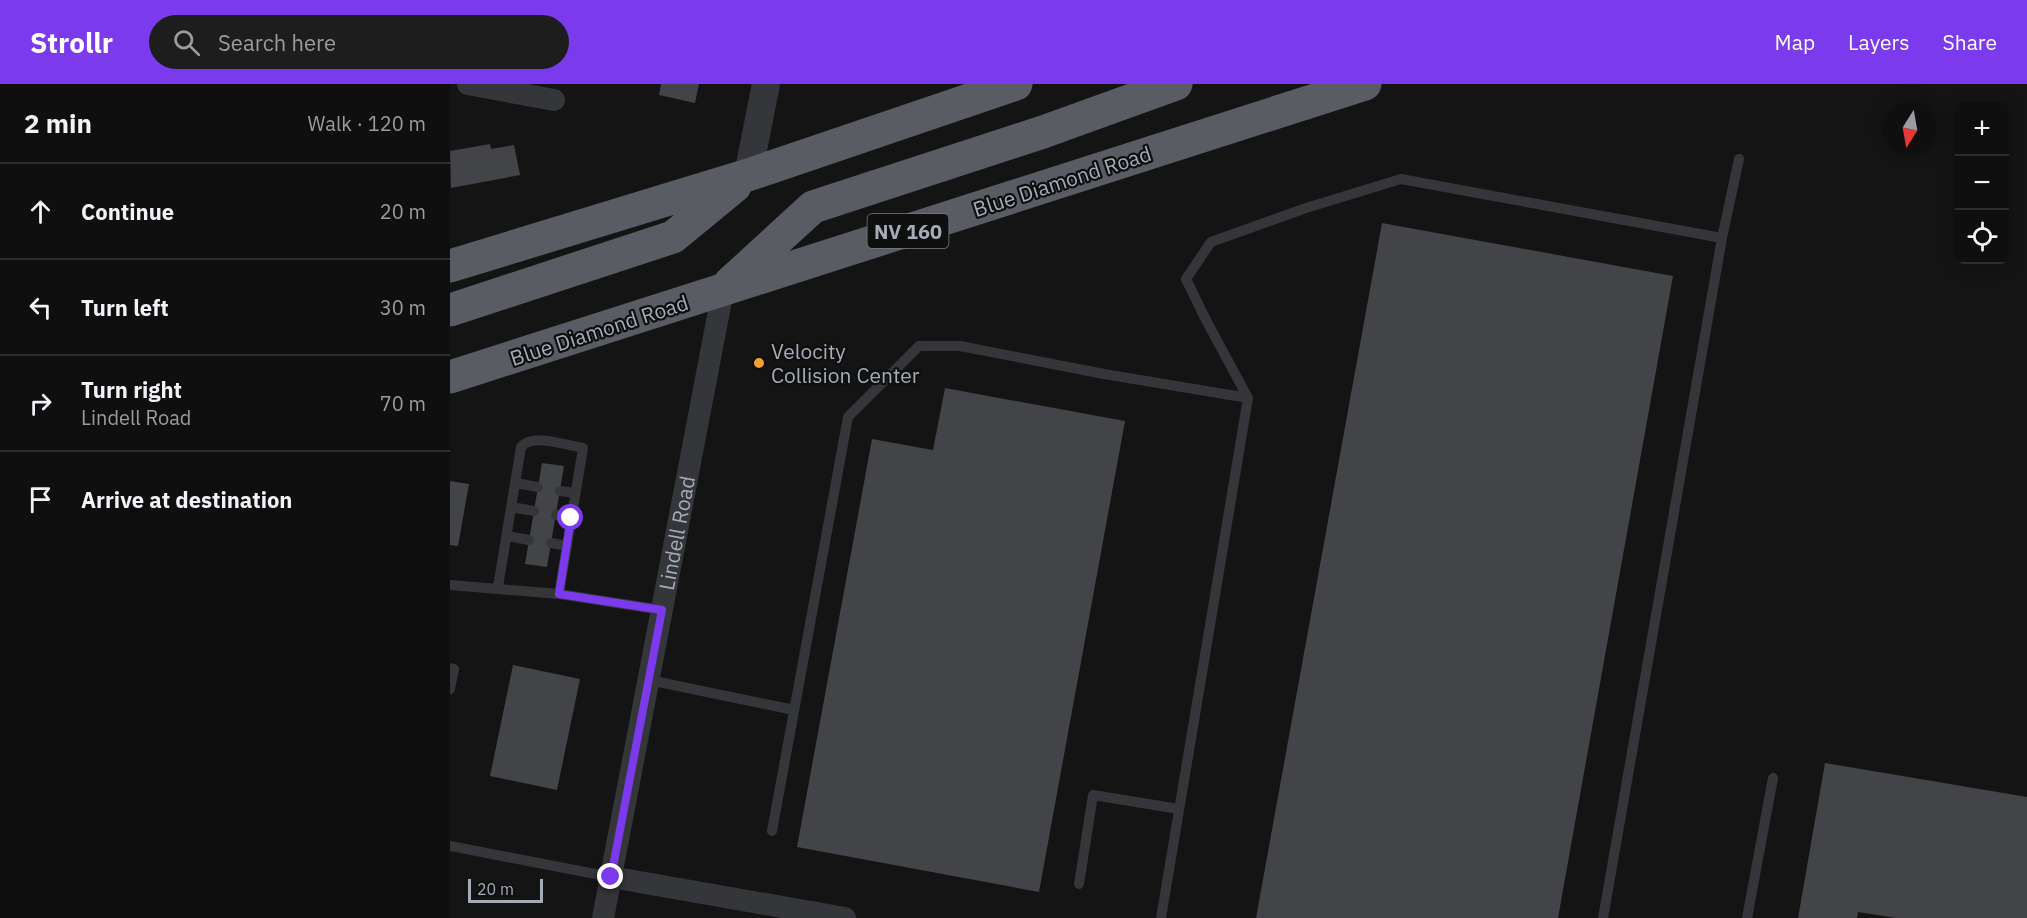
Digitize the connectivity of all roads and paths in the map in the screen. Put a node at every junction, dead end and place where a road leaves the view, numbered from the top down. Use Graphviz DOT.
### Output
graph roads {
  1 [pos="468,84"];
  2 [pos="766,84"];
  3 [pos="1016,84"];
  4 [pos="1176,84"];
  5 [pos="1365,84"];
  6 [pos="554,99"];
  7 [pos="1738,159"];
  8 [pos="748,175"];
  9 [pos="1722,238"];
  10 [pos="450,266"];
  11 [pos="723,290"];
  12 [pos="450,310"];
  13 [pos="450,377"];
  14 [pos="1248,398"];
  15 [pos="515,483"];
  16 [pos="538,487"];
  17 [pos="560,491"];
  18 [pos="575,493"];
  19 [pos="511,507"];
  20 [pos="534,511"];
  21 [pos="556,515"];
  22 [pos="571,518"];
  23 [pos="507,536"];
  24 [pos="529,540"];
  25 [pos="551,543"];
  26 [pos="567,546"];
  27 [pos="450,585"];
  28 [pos="498,588"];
  29 [pos="559,594"];
  30 [pos="662,610"];
  31 [pos="450,668"];
  32 [pos="649,680"];
  33 [pos="450,689"];
  34 [pos="794,710"];
  35 [pos="1773,778"];
  36 [pos="1179,809"];
  37 [pos="772,831"];
  38 [pos="450,846"];
  39 [pos="611,877"];
  40 [pos="1079,884"];
  41 [pos="603,918"];
  42 [pos="845,918"];
  43 [pos="1161,918"];
  44 [pos="1603,918"];
  45 [pos="1747,918"];
  1 -- 6 [label="street"];
  2 -- 8 [label="street"];
  3 -- 8 [label="highway"];
  4 -- 11 [label="highway"];
  5 -- 11 [label="highway, Blue Diamond Road / NV 160"];
  7 -- 9 [label="lane"];
  8 -- 10 [label="highway"];
  8 -- 12 [label="highway"];
  9 -- 14 [label="lane"];
  9 -- 44 [label="lane"];
  11 -- 13 [label="highway, Blue Diamond Road / NV 160"];
  11 -- 30 [label="street, Lindell Road"];
  14 -- 34 [label="lane"];
  14 -- 36 [label="lane"];
  15 -- 16 [label="lane"];
  15 -- 18 [label="lane"];
  15 -- 19 [label="lane"];
  17 -- 18 [label="lane"];
  18 -- 22 [label="lane"];
  19 -- 20 [label="lane"];
  19 -- 23 [label="lane"];
  21 -- 22 [label="lane"];
  22 -- 26 [label="lane"];
  23 -- 24 [label="lane"];
  23 -- 28 [label="lane"];
  25 -- 26 [label="lane"];
  26 -- 29 [label="lane"];
  27 -- 28 [label="lane"];
  28 -- 29 [label="lane"];
  29 -- 30 [label="lane"];
  30 -- 32 [label="street, Lindell Road"];
  31 -- 33 [label="lane"];
  32 -- 34 [label="lane"];
  32 -- 39 [label="street, Lindell Road"];
  34 -- 37 [label="lane"];
  35 -- 45 [label="lane"];
  36 -- 40 [label="lane"];
  36 -- 43 [label="lane"];
  38 -- 39 [label="lane"];
  39 -- 41 [label="street, Lindell Road"];
  39 -- 42 [label="street"];
}
